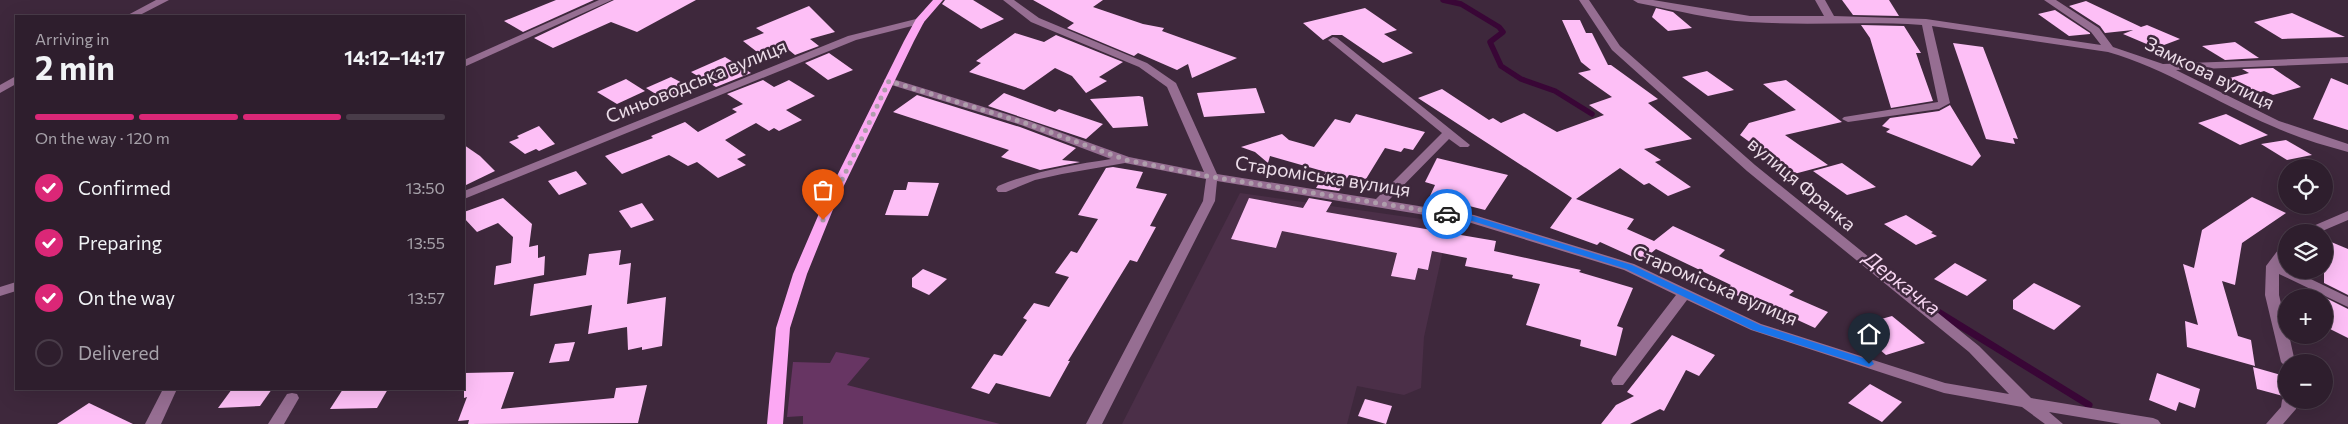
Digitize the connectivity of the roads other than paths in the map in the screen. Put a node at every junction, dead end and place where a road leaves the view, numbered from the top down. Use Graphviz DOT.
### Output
graph roads {
  1 [pos="164,0"];
  2 [pos="607,0"];
  3 [pos="938,0"];
  4 [pos="1008,0"];
  5 [pos="1584,0"];
  6 [pos="1638,0"];
  7 [pos="1820,0"];
  8 [pos="2049,0"];
  9 [pos="133,15"];
  10 [pos="1831,19"];
  11 [pos="920,21"];
  12 [pos="1926,22"];
  13 [pos="1333,40"];
  14 [pos="2109,49"];
  15 [pos="2348,60"];
  16 [pos="465,64"];
  17 [pos="2165,67"];
  18 [pos="15,80"];
  19 [pos="889,81"];
  20 [pos="0,90"];
  21 [pos="1848,119"];
  22 [pos="1447,134"];
  23 [pos="1464,146"];
  24 [pos="2345,147"];
  25 [pos="2348,158"];
  26 [pos="1126,160"];
  27 [pos="1212,177"];
  28 [pos="1002,189"];
  29 [pos="465,194"];
  30 [pos="1378,204"];
  31 [pos="2348,215"];
  32 [pos="2328,224"];
  33 [pos="2278,259"];
  34 [pos="2272,266"];
  35 [pos="15,286"];
  36 [pos="0,292"];
  37 [pos="1685,293"];
  38 [pos="2348,304"];
  39 [pos="2286,354"];
  40 [pos="1618,381"];
  41 [pos="170,390"];
  42 [pos="292,398"];
  43 [pos="2025,401"];
  44 [pos="2288,409"];
  45 [pos="153,424"];
  46 [pos="276,424"];
  47 [pos="774,424"];
  48 [pos="1094,424"];
  49 [pos="2055,424"];
  50 [pos="2152,424"];
  51 [pos="2274,424"];
  1 -- 9 [label="street"];
  2 -- 16 [label="street"];
  3 -- 11 [label="main road"];
  4 -- 27 [label="street"];
  5 -- 43 [label="street, вулиця Франка"];
  6 -- 10 [label="street, Замкова вулиця"];
  7 -- 10 [label="street"];
  8 -- 14 [label="street"];
  10 -- 12 [label="street, Замкова вулиця"];
  11 -- 19 [label="main road"];
  11 -- 29 [label="street, Синьоводська вулиця"];
  12 -- 14 [label="street, Замкова вулиця"];
  12 -- 21 [label="street"];
  13 -- 22 [label="street"];
  14 -- 17 [label="street, Замкова вулиця"];
  15 -- 17 [label="street"];
  17 -- 24 [label="street, Замкова вулиця"];
  18 -- 20 [label="street"];
  19 -- 26 [label="street"];
  19 -- 47 [label="main road"];
  22 -- 23 [label="street"];
  22 -- 30 [label="street"];
  24 -- 25 [label="street"];
  26 -- 27 [label="street, Староміська вулиця"];
  26 -- 28 [label="street"];
  27 -- 30 [label="street, Староміська вулиця"];
  27 -- 48 [label="street"];
  30 -- 37 [label="street, Староміська вулиця"];
  31 -- 32 [label="street"];
  33 -- 34 [label="street"];
  34 -- 38 [label="street"];
  34 -- 39 [label="street"];
  35 -- 36 [label="street"];
  37 -- 40 [label="street"];
  37 -- 43 [label="street, Староміська вулиця"];
  41 -- 45 [label="street"];
  42 -- 46 [label="street"];
  43 -- 49 [label="street, вулиця Франка"];
  43 -- 50 [label="street, Староміська вулиця"];
  44 -- 51 [label="street"];
}
